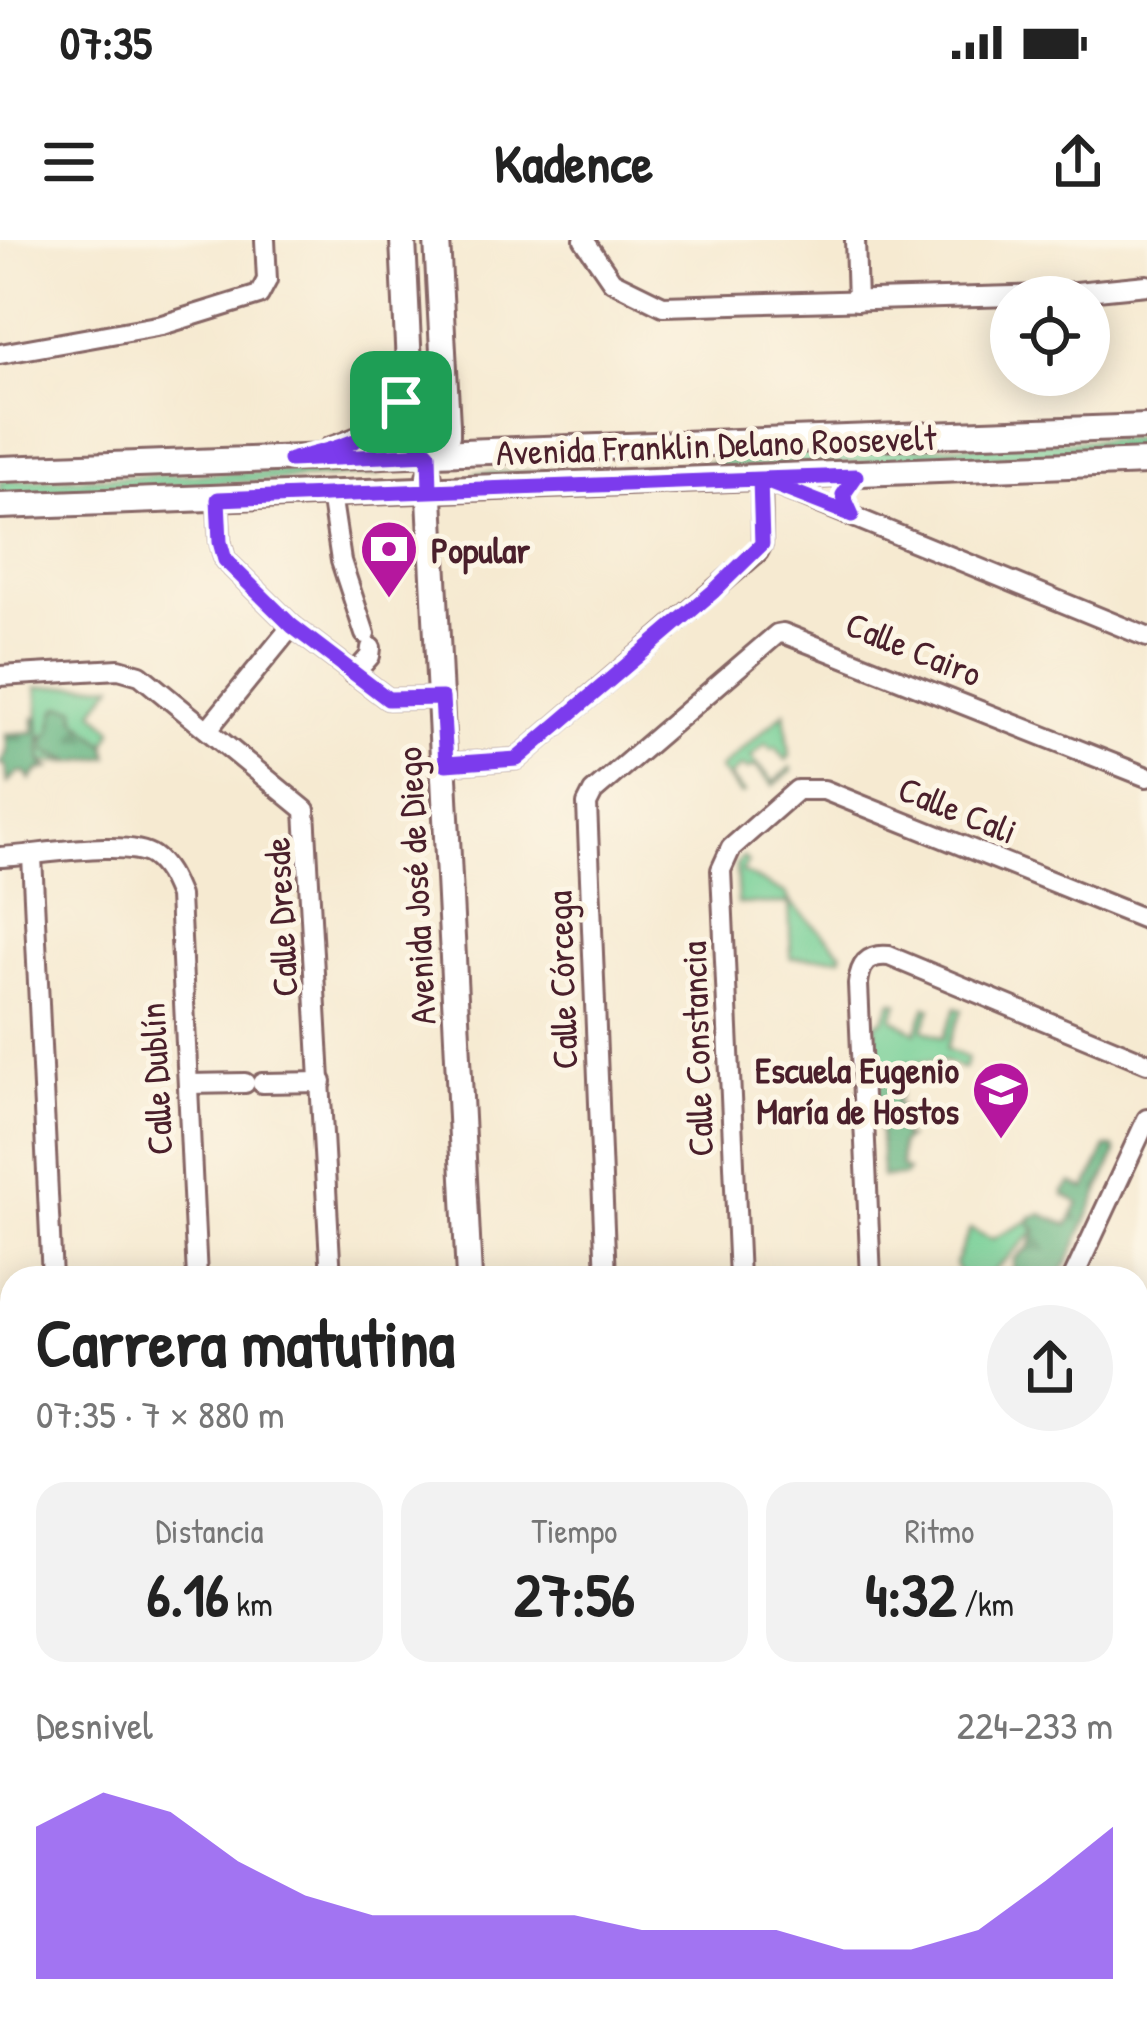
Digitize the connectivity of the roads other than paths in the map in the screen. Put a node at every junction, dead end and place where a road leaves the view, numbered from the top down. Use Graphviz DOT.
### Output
graph roads {
  1 [pos="265,240"];
  2 [pos="403,240"];
  3 [pos="437,240"];
  4 [pos="584,240"];
  5 [pos="856,240"];
  6 [pos="1147,285"];
  7 [pos="857,302"];
  8 [pos="0,354"];
  9 [pos="410,373"];
  10 [pos="1147,427"];
  11 [pos="429,454"];
  12 [pos="290,460"];
  13 [pos="1147,462"];
  14 [pos="0,470"];
  15 [pos="856,476"];
  16 [pos="760,479"];
  17 [pos="430,491"];
  18 [pos="331,494"];
  19 [pos="218,499"];
  20 [pos="0,506"];
  21 [pos="852,515"];
  22 [pos="292,626"];
  23 [pos="1147,637"];
  24 [pos="354,674"];
  25 [pos="0,676"];
  26 [pos="442,698"];
  27 [pos="678,720"];
  28 [pos="208,729"];
  29 [pos="446,764"];
  30 [pos="1147,777"];
  31 [pos="752,830"];
  32 [pos="32,856"];
  33 [pos="0,857"];
  34 [pos="1147,920"];
  35 [pos="1147,1063"];
  36 [pos="322,1082"];
  37 [pos="189,1084"];
  38 [pos="1147,1119"];
  39 [pos="51,1266"];
  40 [pos="197,1266"];
  41 [pos="330,1266"];
  42 [pos="468,1266"];
  43 [pos="606,1266"];
  44 [pos="738,1266"];
  45 [pos="870,1266"];
  46 [pos="1079,1266"];
  1 -- 8 [label="street"];
  2 -- 9 [label="main road"];
  3 -- 11 [label="main road"];
  4 -- 7 [label="street"];
  5 -- 7 [label="street"];
  6 -- 7 [label="street"];
  9 -- 11 [label="main road"];
  9 -- 12 [label="main road"];
  10 -- 11 [label="main road, Avenida Franklin Delano Roosevelt"];
  11 -- 12 [label="main road, Avenida Franklin Delano Roosevelt"];
  11 -- 17 [label="main road, Avenida José de Diego"];
  12 -- 14 [label="main road, Avenida Franklin Delano Roosevelt"];
  13 -- 15 [label="main road, Avenida Franklin Delano Roosevelt"];
  15 -- 16 [label="main road, Avenida Franklin Delano Roosevelt"];
  15 -- 21 [label="street"];
  16 -- 17 [label="main road, Avenida Franklin Delano Roosevelt"];
  16 -- 21 [label="street"];
  16 -- 29 [label="street"];
  17 -- 18 [label="main road, Avenida Franklin Delano Roosevelt"];
  17 -- 26 [label="main road, Avenida José de Diego"];
  18 -- 19 [label="main road, Avenida Franklin Delano Roosevelt"];
  18 -- 24 [label="street"];
  19 -- 20 [label="main road, Avenida Franklin Delano Roosevelt"];
  19 -- 22 [label="street"];
  21 -- 23 [label="street"];
  22 -- 24 [label="street"];
  22 -- 28 [label="street"];
  24 -- 26 [label="street"];
  25 -- 28 [label="street, Calle Dresde"];
  26 -- 29 [label="main road, Avenida José de Diego"];
  27 -- 30 [label="street, Calle Cairo"];
  27 -- 43 [label="street, Calle Córcega"];
  28 -- 36 [label="street, Calle Dresde"];
  29 -- 42 [label="main road, Avenida José de Diego"];
  31 -- 34 [label="street, Calle Cali"];
  31 -- 44 [label="street, Calle Constancia"];
  32 -- 33 [label="street"];
  32 -- 37 [label="street, Calle Dublín"];
  32 -- 39 [label="street"];
  35 -- 45 [label="street"];
  36 -- 37 [label="street"];
  36 -- 41 [label="street, Calle Dresde"];
  37 -- 40 [label="street, Calle Dublín"];
  38 -- 46 [label="street"];
}
